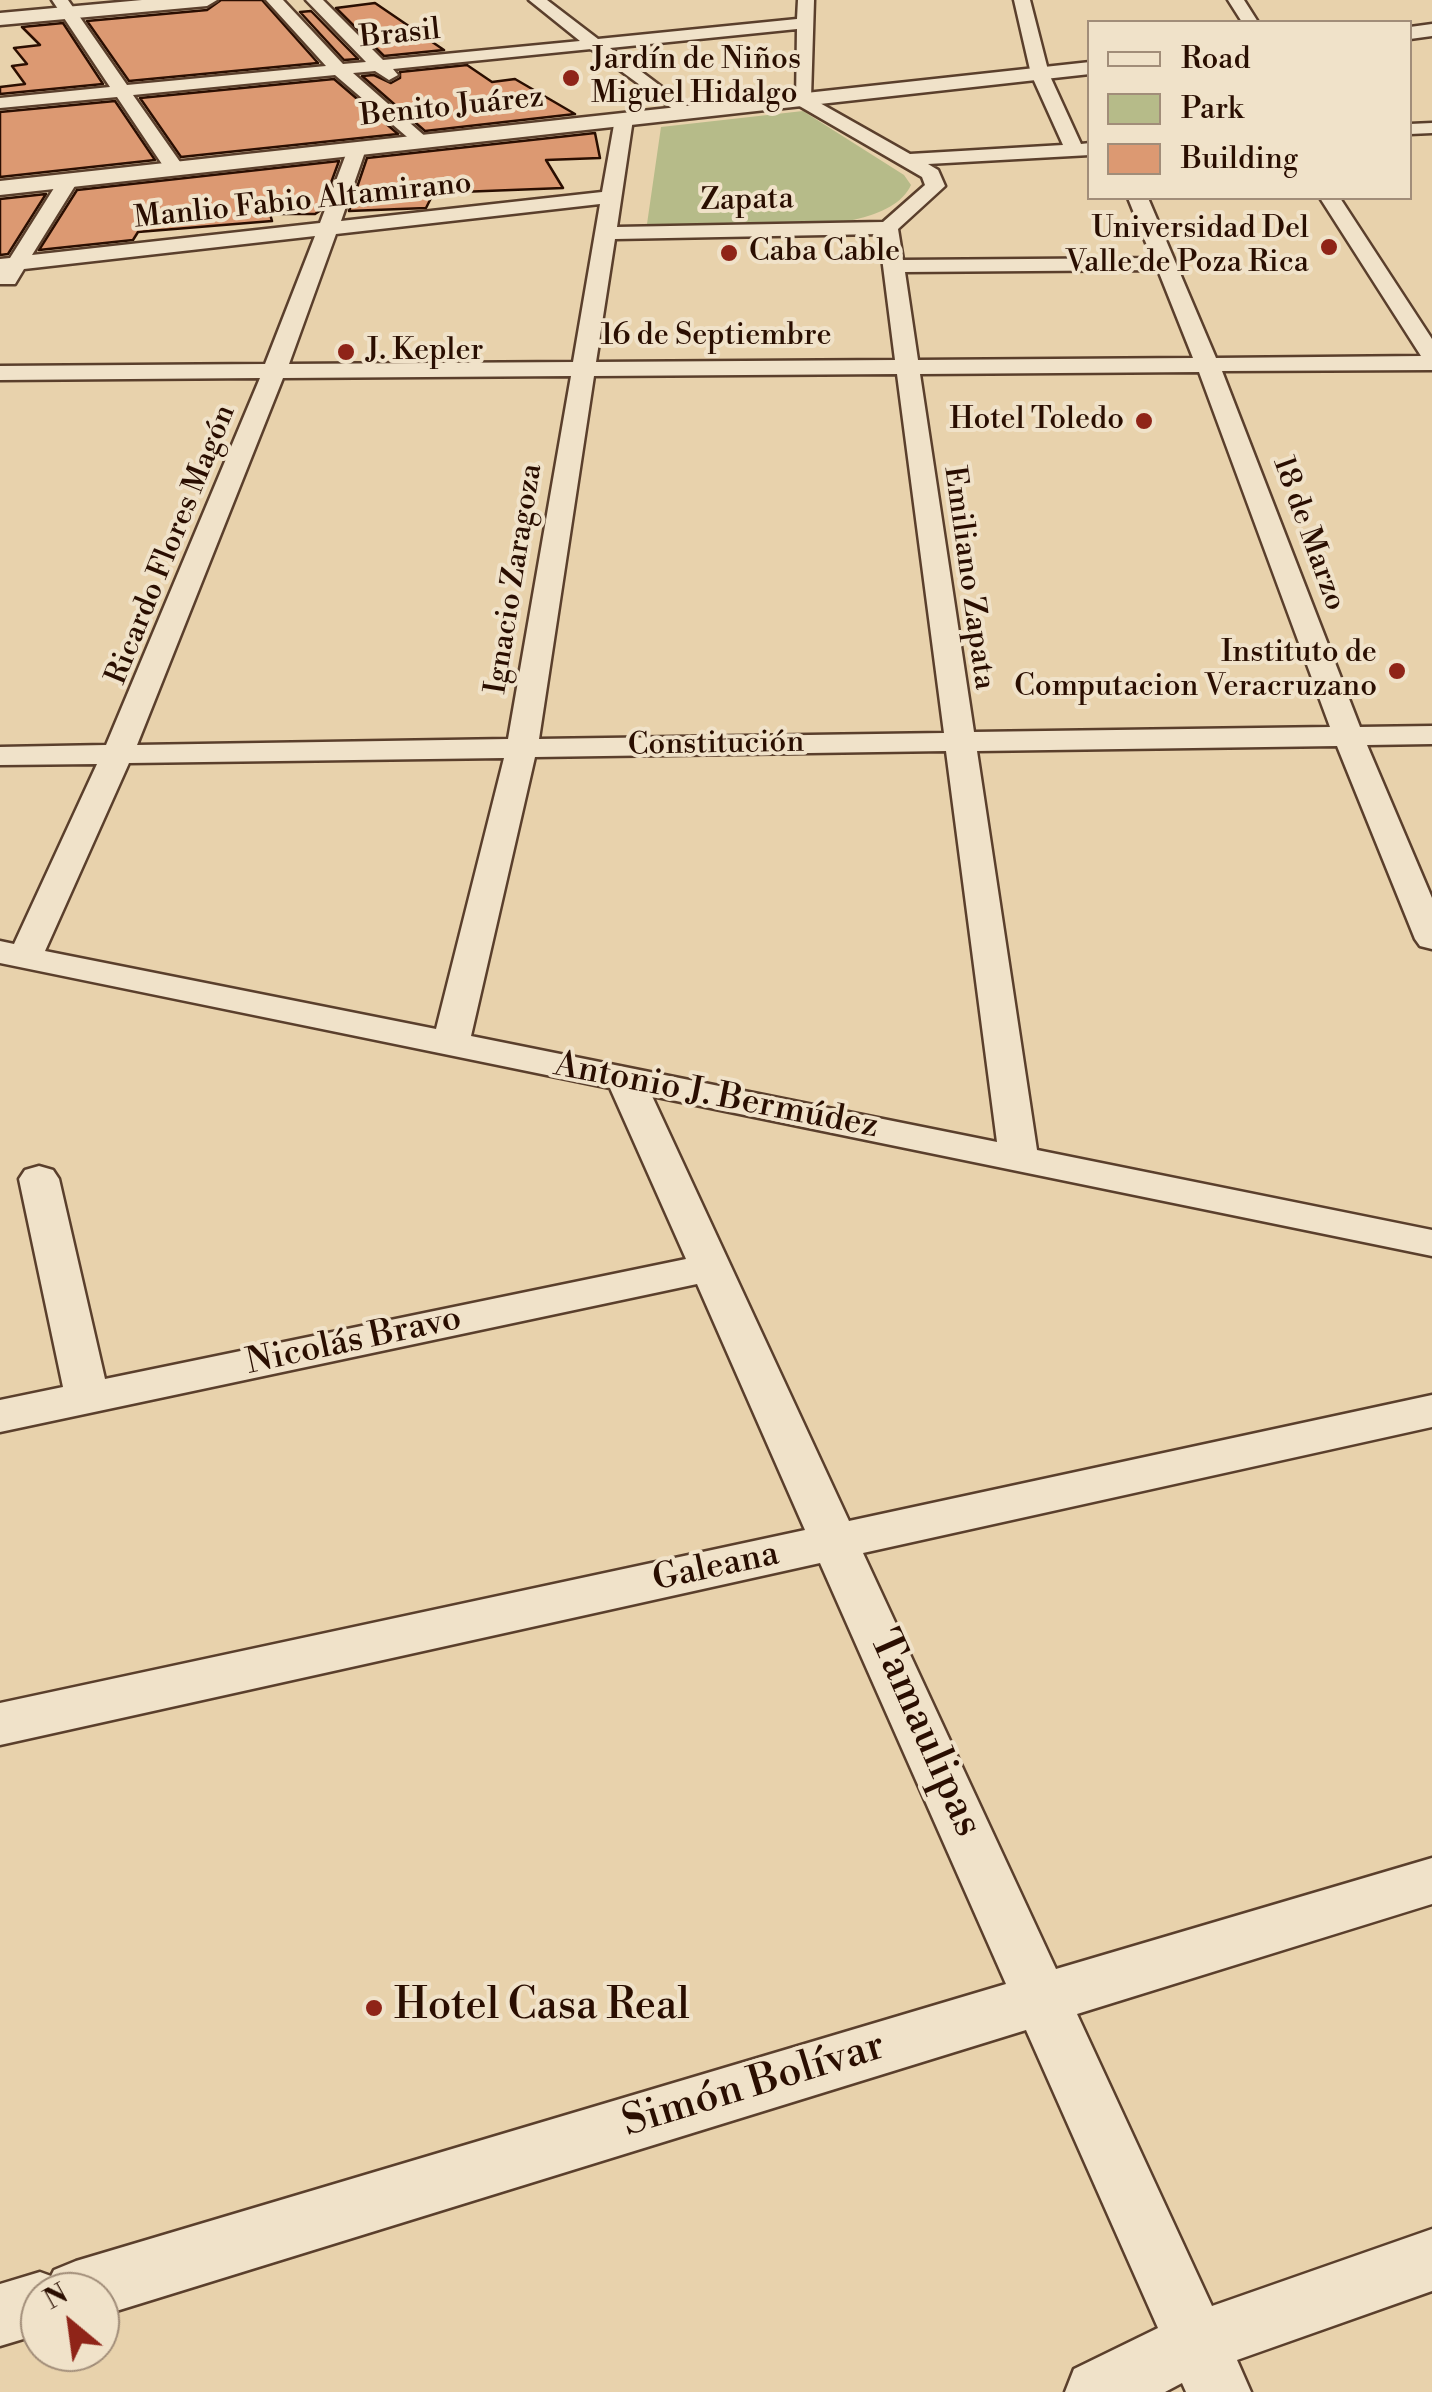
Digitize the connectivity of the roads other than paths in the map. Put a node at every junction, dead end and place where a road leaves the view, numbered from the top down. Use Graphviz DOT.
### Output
graph roads {
  1 [pos="207,0"];
  2 [pos="274,0"];
  3 [pos="314,0"];
  4 [pos="537,0"];
  5 [pos="806,0"];
  6 [pos="1022,0"];
  7 [pos="64,6"];
  8 [pos="0,19"];
  9 [pos="806,23"];
  10 [pos="592,43"];
  11 [pos="378,64"];
  12 [pos="1087,68"];
  13 [pos="338,69"];
  14 [pos="1040,74"];
  15 [pos="403,89"];
  16 [pos="122,91"];
  17 [pos="802,100"];
  18 [pos="0,104"];
  19 [pos="686,113"];
  20 [pos="624,120"];
  21 [pos="420,142"];
  22 [pos="357,149"];
  23 [pos="1082,149"];
  24 [pos="1087,165"];
  25 [pos="918,167"];
  26 [pos="175,169"];
  27 [pos="68,181"];
  28 [pos="0,188"];
  29 [pos="613,197"];
  30 [pos="1139,200"];
  31 [pos="1331,200"];
  32 [pos="888,228"];
  33 [pos="327,232"];
  34 [pos="606,233"];
  35 [pos="9,264"];
  36 [pos="1165,264"];
  37 [pos="891,266"];
  38 [pos="0,290"];
  39 [pos="1432,359"];
  40 [pos="1204,364"];
  41 [pos="906,366"];
  42 [pos="580,368"];
  43 [pos="278,371"];
  44 [pos="0,372"];
  45 [pos="1432,735"];
  46 [pos="1348,736"];
  47 [pos="958,742"];
  48 [pos="522,748"];
  49 [pos="122,753"];
  50 [pos="0,756"];
  51 [pos="1432,939"];
  52 [pos="12,955"];
  53 [pos="451,1044"];
  54 [pos="626,1079"];
  55 [pos="1018,1159"];
  56 [pos="39,1179"];
  57 [pos="1432,1242"];
  58 [pos="708,1268"];
  59 [pos="87,1397"];
  60 [pos="1432,1411"];
  61 [pos="0,1416"];
  62 [pos="837,1541"];
  63 [pos="0,1724"];
  64 [pos="1432,1881"];
  65 [pos="1044,1998"];
  66 [pos="1432,2260"];
  67 [pos="120,2279"];
  68 [pos="1207,2368"];
  69 [pos="1097,2392"];
  1 -- 7 [label="street"];
  2 -- 13 [label="street"];
  3 -- 11 [label="street"];
  4 -- 10 [label="street"];
  5 -- 9 [label="street"];
  6 -- 14 [label="street"];
  7 -- 8 [label="street"];
  7 -- 16 [label="street"];
  9 -- 10 [label="street, Brasil"];
  9 -- 17 [label="street"];
  10 -- 11 [label="street, Brasil"];
  10 -- 19 [label="street"];
  11 -- 13 [label="street, Brasil"];
  11 -- 15 [label="street"];
  12 -- 14 [label="street, Benito Juárez"];
  13 -- 16 [label="street, Brasil"];
  13 -- 21 [label="street"];
  14 -- 17 [label="street, Benito Juárez"];
  14 -- 23 [label="street"];
  16 -- 18 [label="street, Brasil"];
  16 -- 26 [label="street"];
  17 -- 19 [label="street, Benito Juárez"];
  17 -- 25 [label="street"];
  19 -- 20 [label="street, Benito Juárez"];
  20 -- 21 [label="street, Benito Juárez"];
  20 -- 29 [label="street, Ignacio Zaragoza"];
  21 -- 22 [label="street, Benito Juárez"];
  22 -- 26 [label="street, Benito Juárez"];
  22 -- 33 [label="street, Ricardo Flores Magón"];
  23 -- 25 [label="street"];
  24 -- 25 [label="street"];
  25 -- 32 [label="street"];
  26 -- 27 [label="street, Benito Juárez"];
  27 -- 28 [label="street, Benito Juárez"];
  27 -- 35 [label="street"];
  29 -- 33 [label="street, Manlio Fabio Altamirano"];
  29 -- 34 [label="street, Ignacio Zaragoza"];
  30 -- 36 [label="street, 18 de Marzo"];
  31 -- 39 [label="street"];
  32 -- 34 [label="street, Zapata"];
  32 -- 37 [label="street, Emiliano Zapata"];
  33 -- 35 [label="street, Manlio Fabio Altamirano"];
  33 -- 43 [label="street, Ricardo Flores Magón"];
  34 -- 42 [label="street, Ignacio Zaragoza"];
  35 -- 38 [label="street"];
  36 -- 37 [label="street"];
  36 -- 40 [label="street, 18 de Marzo"];
  37 -- 41 [label="street, Emiliano Zapata"];
  39 -- 40 [label="street, 16 de Septiembre"];
  40 -- 41 [label="street, 16 de Septiembre"];
  40 -- 46 [label="street, 18 de Marzo"];
  41 -- 42 [label="street, 16 de Septiembre"];
  41 -- 47 [label="street, Emiliano Zapata"];
  42 -- 43 [label="street, 16 de Septiembre"];
  42 -- 48 [label="street, Ignacio Zaragoza"];
  43 -- 44 [label="street, 16 de Septiembre"];
  43 -- 49 [label="street, Ricardo Flores Magón"];
  45 -- 46 [label="street, Constitución"];
  46 -- 47 [label="street, Constitución"];
  46 -- 51 [label="street, 18 de Marzo"];
  47 -- 48 [label="street, Constitución"];
  47 -- 55 [label="street, Emiliano Zapata"];
  48 -- 49 [label="street, Constitución"];
  48 -- 53 [label="street, Ignacio Zaragoza"];
  49 -- 50 [label="street, Constitución"];
  49 -- 52 [label="street, Ricardo Flores Magón"];
  52 -- 53 [label="street, Antonio J. Bermúdez"];
  53 -- 54 [label="street, Antonio J. Bermúdez"];
  54 -- 55 [label="street, Antonio J. Bermúdez"];
  54 -- 58 [label="street, Tamaulipas"];
  55 -- 57 [label="street, Antonio J. Bermúdez"];
  56 -- 59 [label="street"];
  58 -- 59 [label="street, Nicolás Bravo"];
  58 -- 62 [label="street, Tamaulipas"];
  59 -- 61 [label="street, Nicolás Bravo"];
  60 -- 62 [label="street, Galeana"];
  62 -- 63 [label="street, Galeana"];
  62 -- 65 [label="street, Tamaulipas"];
  64 -- 65 [label="street, Simón Bolívar"];
  65 -- 67 [label="street, Simón Bolívar"];
  65 -- 68 [label="street, Tamaulipas"];
  66 -- 68 [label="street"];
  68 -- 69 [label="street"];
}
